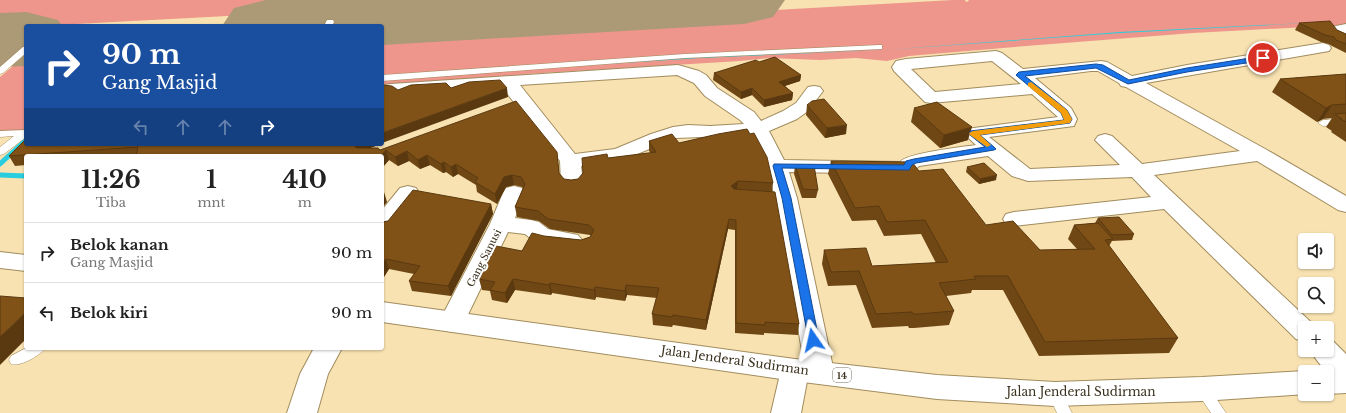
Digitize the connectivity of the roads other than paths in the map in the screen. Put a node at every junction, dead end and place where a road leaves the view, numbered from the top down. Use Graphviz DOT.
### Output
graph roads {
  1 [pos="1346,29"];
  2 [pos="1346,36"];
  3 [pos="879,47"];
  4 [pos="1323,48"];
  5 [pos="24,51"];
  6 [pos="0,71"];
  7 [pos="1019,75"];
  8 [pos="507,81"];
  9 [pos="1128,82"];
  10 [pos="387,84"];
  11 [pos="1034,88"];
  12 [pos="814,91"];
  13 [pos="522,100"];
  14 [pos="502,108"];
  15 [pos="1346,121"];
  16 [pos="1323,123"];
  17 [pos="758,129"];
  18 [pos="24,133"];
  19 [pos="0,134"];
  20 [pos="24,134"];
  21 [pos="1105,140"];
  22 [pos="992,149"];
  23 [pos="0,152"];
  24 [pos="1260,154"];
  25 [pos="777,166"];
  26 [pos="1139,171"];
  27 [pos="408,193"];
  28 [pos="514,193"];
  29 [pos="1170,202"];
  30 [pos="1346,206"];
  31 [pos="1014,219"];
  32 [pos="384,223"];
  33 [pos="501,224"];
  34 [pos="582,241"];
  35 [pos="0,260"];
  36 [pos="24,263"];
  37 [pos="384,312"];
  38 [pos="452,322"];
  39 [pos="1298,325"];
  40 [pos="34,350"];
  41 [pos="327,350"];
  42 [pos="1331,357"];
  43 [pos="16,360"];
  44 [pos="808,371"];
  45 [pos="1346,372"];
  46 [pos="1346,380"];
  47 [pos="1334,381"];
  48 [pos="1298,383"];
  49 [pos="1202,389"];
  50 [pos="1060,403"];
  51 [pos="302,413"];
  52 [pos="786,413"];
  53 [pos="1219,413"];
  1 -- 2 [label="main road"];
  3 -- 10 [label="lane"];
  4 -- 9 [label="main road"];
  5 -- 6 [label="lane"];
  7 -- 9 [label="main road"];
  7 -- 11 [label="main road"];
  7 -- 11 [label="main road"];
  8 -- 10 [label="main road"];
  8 -- 13 [label="main road"];
  8 -- 17 [label="main road"];
  9 -- 24 [label="main road"];
  11 -- 22 [label="main road"];
  12 -- 17 [label="main road"];
  13 -- 14 [label="main road"];
  13 -- 17 [label="main road"];
  15 -- 16 [label="lane"];
  17 -- 25 [label="main road"];
  18 -- 19 [label="lane"];
  20 -- 23 [label="lane"];
  21 -- 26 [label="main road"];
  22 -- 25 [label="main road"];
  22 -- 26 [label="main road"];
  24 -- 26 [label="main road"];
  24 -- 30 [label="main road"];
  25 -- 44 [label="main road"];
  26 -- 29 [label="main road"];
  27 -- 32 [label="main road"];
  28 -- 33 [label="main road, Gang Sanusi"];
  29 -- 31 [label="main road"];
  29 -- 39 [label="main road"];
  33 -- 34 [label="main road"];
  33 -- 38 [label="main road, Gang Sanusi"];
  35 -- 36 [label="main road"];
  37 -- 38 [label="main road, Jalan Jenderal Sudirman / 14"];
  38 -- 44 [label="main road, Jalan Jenderal Sudirman / 14"];
  40 -- 43 [label="lane"];
  41 -- 51 [label="main road"];
  42 -- 45 [label="main road"];
  44 -- 50 [label="main road, Jalan Jenderal Sudirman / 14"];
  44 -- 52 [label="main road"];
  46 -- 47 [label="main road"];
  48 -- 49 [label="main road, Jalan Jenderal Sudirman / 14"];
  49 -- 50 [label="main road, Jalan Jenderal Sudirman / 14"];
  49 -- 53 [label="lane"];
}
